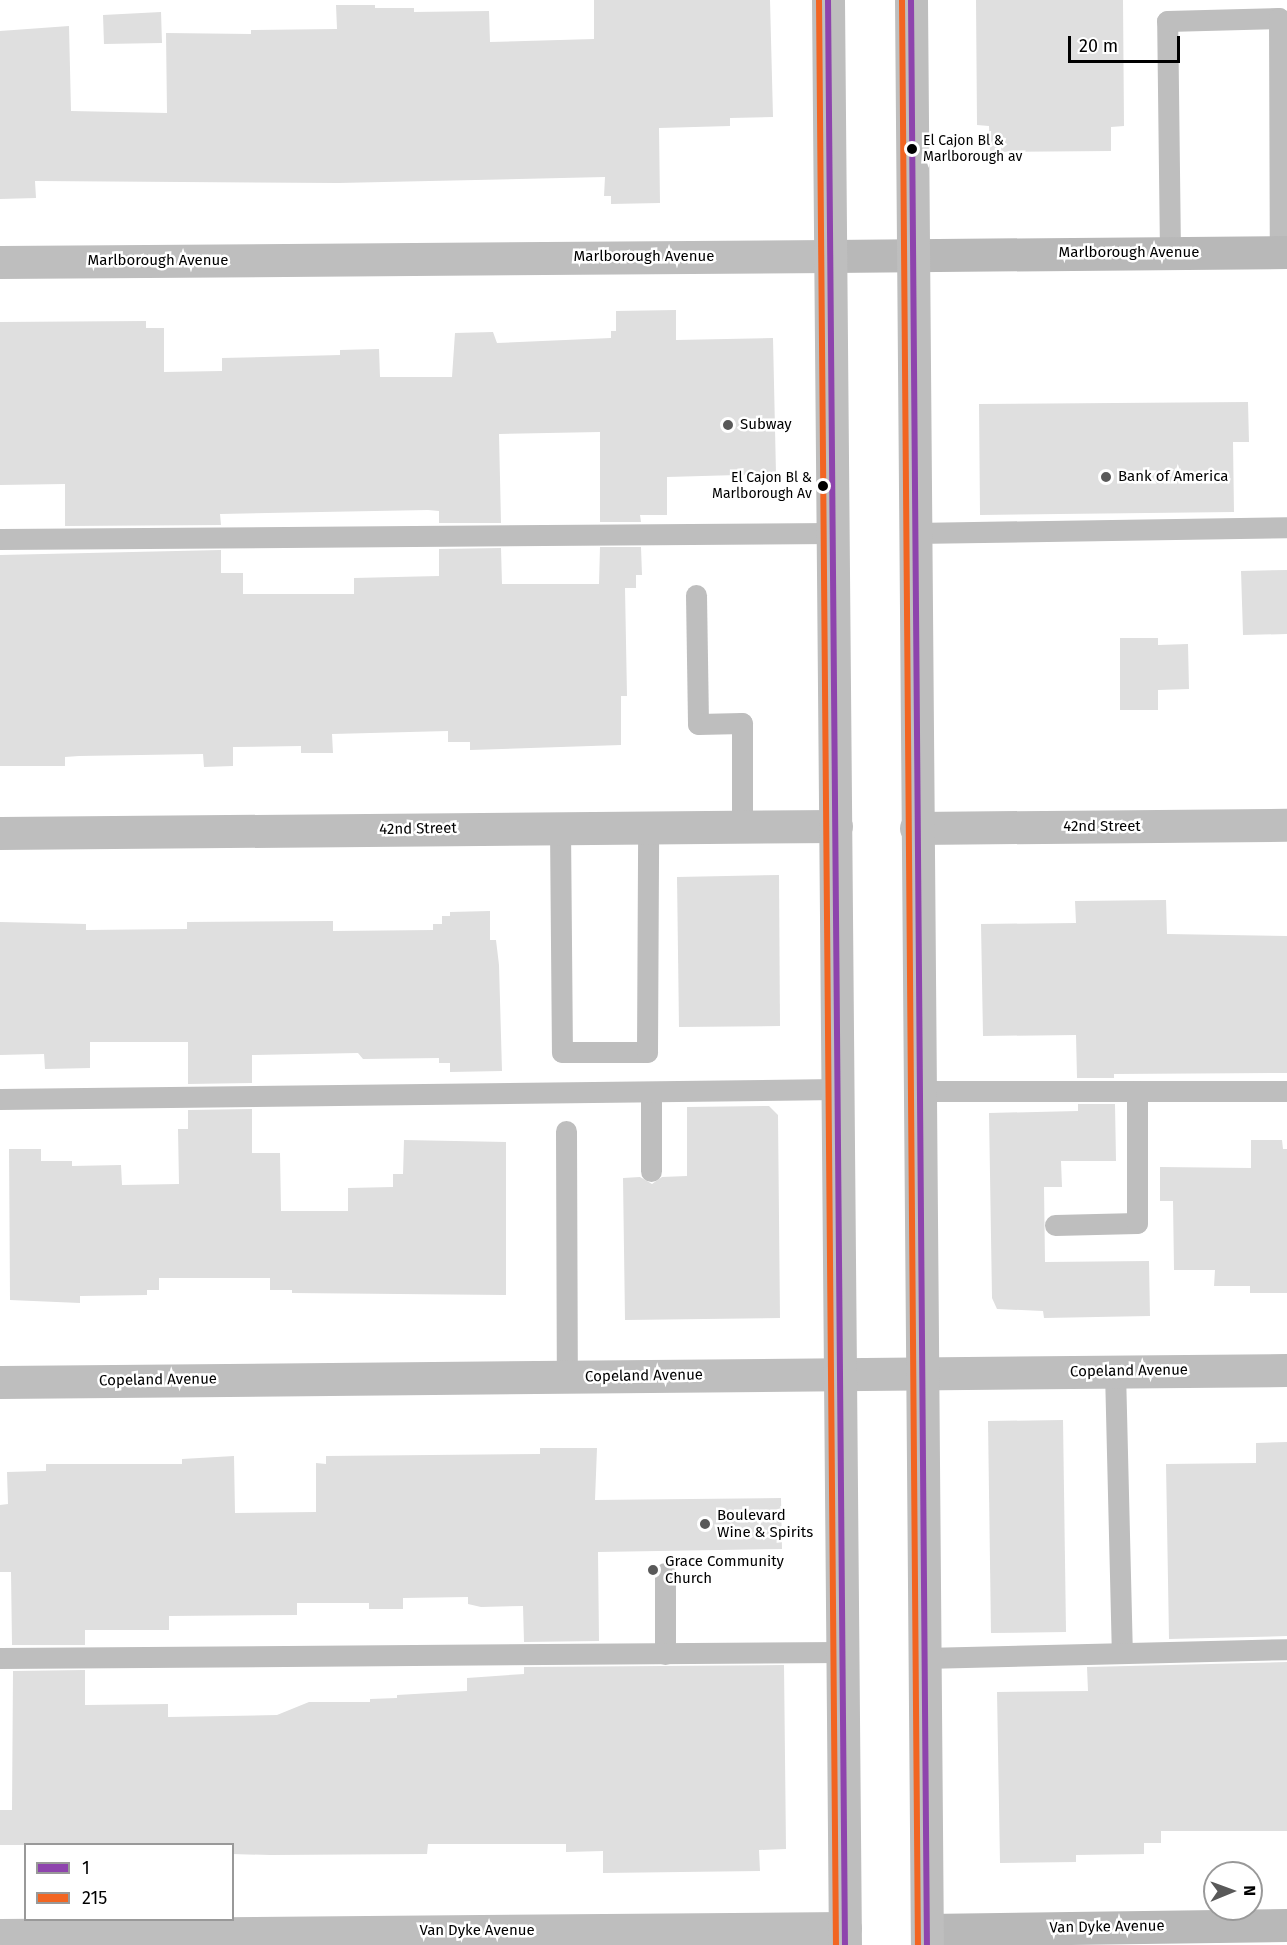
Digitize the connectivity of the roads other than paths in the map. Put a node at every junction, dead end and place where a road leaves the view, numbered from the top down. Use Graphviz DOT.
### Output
graph roads {
  1 [pos="828,0"];
  2 [pos="911,0"];
  3 [pos="1283,252"];
  4 [pos="1170,253"];
  5 [pos="912,255"];
  6 [pos="831,256"];
  7 [pos="0,262"];
  8 [pos="1287,527"];
  9 [pos="834,533"];
  10 [pos="914,533"];
  11 [pos="0,539"];
  12 [pos="696,595"];
  13 [pos="1287,825"];
  14 [pos="742,826"];
  15 [pos="836,826"];
  16 [pos="648,827"];
  17 [pos="560,828"];
  18 [pos="916,828"];
  19 [pos="0,833"];
  20 [pos="838,1089"];
  21 [pos="919,1091"];
  22 [pos="1137,1091"];
  23 [pos="1287,1091"];
  24 [pos="651,1092"];
  25 [pos="0,1099"];
  26 [pos="566,1131"];
  27 [pos="651,1171"];
  28 [pos="1055,1224"];
  29 [pos="1287,1370"];
  30 [pos="1115,1371"];
  31 [pos="922,1373"];
  32 [pos="840,1374"];
  33 [pos="567,1377"];
  34 [pos="0,1382"];
  35 [pos="664,1573"];
  36 [pos="1287,1649"];
  37 [pos="843,1652"];
  38 [pos="1122,1653"];
  39 [pos="665,1654"];
  40 [pos="0,1658"];
  41 [pos="924,1658"];
  42 [pos="1287,1925"];
  43 [pos="0,1935"];
  44 [pos="845,1936"];
  45 [pos="927,1937"];
  46 [pos="522,1938"];
  1 -- 6 [label="street"];
  2 -- 5 [label="street"];
  3 -- 4 [label="street, Marlborough Avenue"];
  3 -- 4 [label="lane"];
  4 -- 5 [label="street, Marlborough Avenue"];
  5 -- 6 [label="street, Marlborough Avenue"];
  5 -- 10 [label="street"];
  6 -- 7 [label="street, Marlborough Avenue"];
  6 -- 9 [label="street"];
  8 -- 10 [label="lane"];
  9 -- 11 [label="lane"];
  9 -- 15 [label="street"];
  10 -- 18 [label="street"];
  12 -- 14 [label="lane"];
  13 -- 18 [label="street, 42nd Street"];
  14 -- 15 [label="street, 42nd Street"];
  14 -- 16 [label="street, 42nd Street"];
  15 -- 20 [label="street"];
  16 -- 17 [label="street, 42nd Street"];
  16 -- 17 [label="lane"];
  17 -- 19 [label="street, 42nd Street"];
  18 -- 21 [label="street"];
  20 -- 24 [label="lane"];
  20 -- 32 [label="street"];
  21 -- 22 [label="lane"];
  21 -- 31 [label="street"];
  22 -- 23 [label="lane"];
  22 -- 28 [label="lane"];
  24 -- 25 [label="lane"];
  24 -- 27 [label="lane"];
  26 -- 33 [label="lane"];
  29 -- 30 [label="street, Copeland Avenue"];
  30 -- 31 [label="street, Copeland Avenue"];
  30 -- 38 [label="lane"];
  31 -- 32 [label="street, Copeland Avenue"];
  31 -- 41 [label="street"];
  32 -- 33 [label="street, Copeland Avenue"];
  32 -- 37 [label="street"];
  33 -- 34 [label="street, Copeland Avenue"];
  35 -- 39 [label="lane"];
  36 -- 38 [label="lane"];
  37 -- 39 [label="lane"];
  37 -- 44 [label="street"];
  38 -- 41 [label="lane"];
  39 -- 40 [label="lane"];
  41 -- 45 [label="street"];
  42 -- 45 [label="street, Van Dyke Avenue"];
  43 -- 46 [label="street, Van Dyke Avenue"];
  44 -- 46 [label="street, Van Dyke Avenue"];
}
